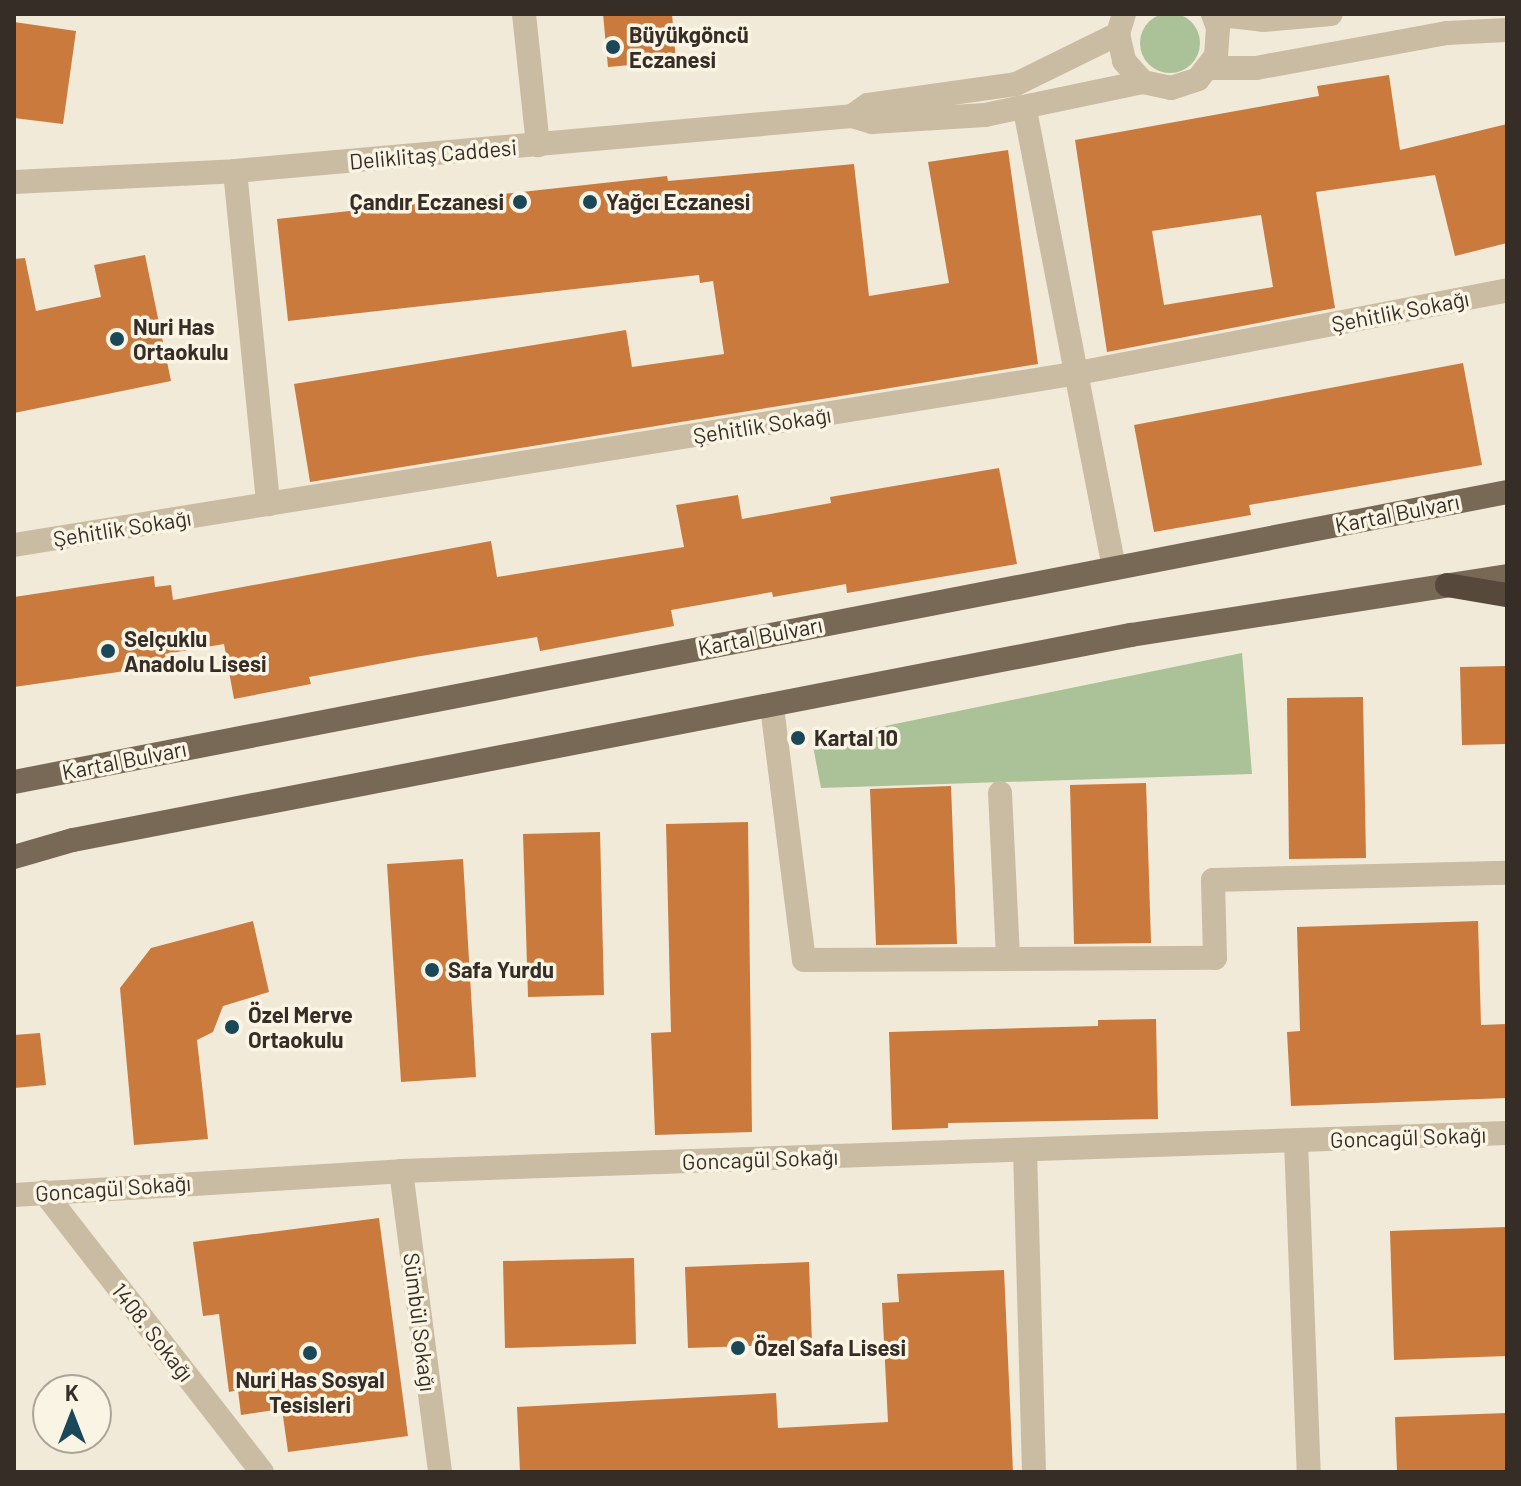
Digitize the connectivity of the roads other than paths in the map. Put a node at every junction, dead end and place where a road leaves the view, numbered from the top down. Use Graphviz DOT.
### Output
graph roads {
  1 [pos="524,14"];
  2 [pos="1213,14"];
  3 [pos="1331,14"];
  4 [pos="1121,24"];
  5 [pos="1507,30"];
  6 [pos="1208,68"];
  7 [pos="1143,82"];
  8 [pos="1025,110"];
  9 [pos="852,116"];
  10 [pos="538,145"];
  11 [pos="235,171"];
  12 [pos="14,182"];
  13 [pos="1507,290"];
  14 [pos="1078,373"];
  15 [pos="1507,492"];
  16 [pos="268,504"];
  17 [pos="14,545"];
  18 [pos="1114,568"];
  19 [pos="1507,576"];
  20 [pos="1447,585"];
  21 [pos="1507,595"];
  22 [pos="772,707"];
  23 [pos="14,782"];
  24 [pos="1000,793"];
  25 [pos="14,857"];
  26 [pos="1507,873"];
  27 [pos="1008,959"];
  28 [pos="1507,1133"];
  29 [pos="1296,1141"];
  30 [pos="1025,1150"];
  31 [pos="401,1171"];
  32 [pos="44,1192"];
  33 [pos="14,1195"];
  34 [pos="262,1472"];
  35 [pos="440,1472"];
  36 [pos="1034,1472"];
  37 [pos="1309,1472"];
  1 -- 10 [label="street"];
  2 -- 3 [label="street"];
  2 -- 6 [label="street"];
  4 -- 7 [label="street"];
  4 -- 9 [label="street, Deliklitaş Caddesi"];
  5 -- 6 [label="street"];
  6 -- 7 [label="street, Deliklitaş Caddesi"];
  7 -- 8 [label="street, Deliklitaş Caddesi"];
  8 -- 9 [label="street, Deliklitaş Caddesi"];
  8 -- 14 [label="street"];
  9 -- 10 [label="street, Deliklitaş Caddesi"];
  10 -- 11 [label="street, Deliklitaş Caddesi"];
  11 -- 12 [label="street, Deliklitaş Caddesi"];
  11 -- 16 [label="street"];
  13 -- 14 [label="street, Şehitlik Sokağı"];
  14 -- 16 [label="street, Şehitlik Sokağı"];
  14 -- 18 [label="street"];
  15 -- 18 [label="main road, Kartal Bulvarı"];
  16 -- 17 [label="street, Şehitlik Sokağı"];
  18 -- 23 [label="main road, Kartal Bulvarı"];
  19 -- 20 [label="main road"];
  20 -- 21 [label="highway"];
  20 -- 22 [label="main road"];
  22 -- 25 [label="main road"];
  22 -- 27 [label="street"];
  24 -- 27 [label="street"];
  26 -- 27 [label="street"];
  28 -- 29 [label="street, Goncagül Sokağı"];
  29 -- 30 [label="street, Goncagül Sokağı"];
  29 -- 37 [label="street"];
  30 -- 31 [label="street, Goncagül Sokağı"];
  30 -- 36 [label="street"];
  31 -- 32 [label="street, Goncagül Sokağı"];
  31 -- 35 [label="street, Sümbül Sokağı"];
  32 -- 33 [label="street, Goncagül Sokağı"];
  32 -- 34 [label="street, 1408. Sokağı"];
}
